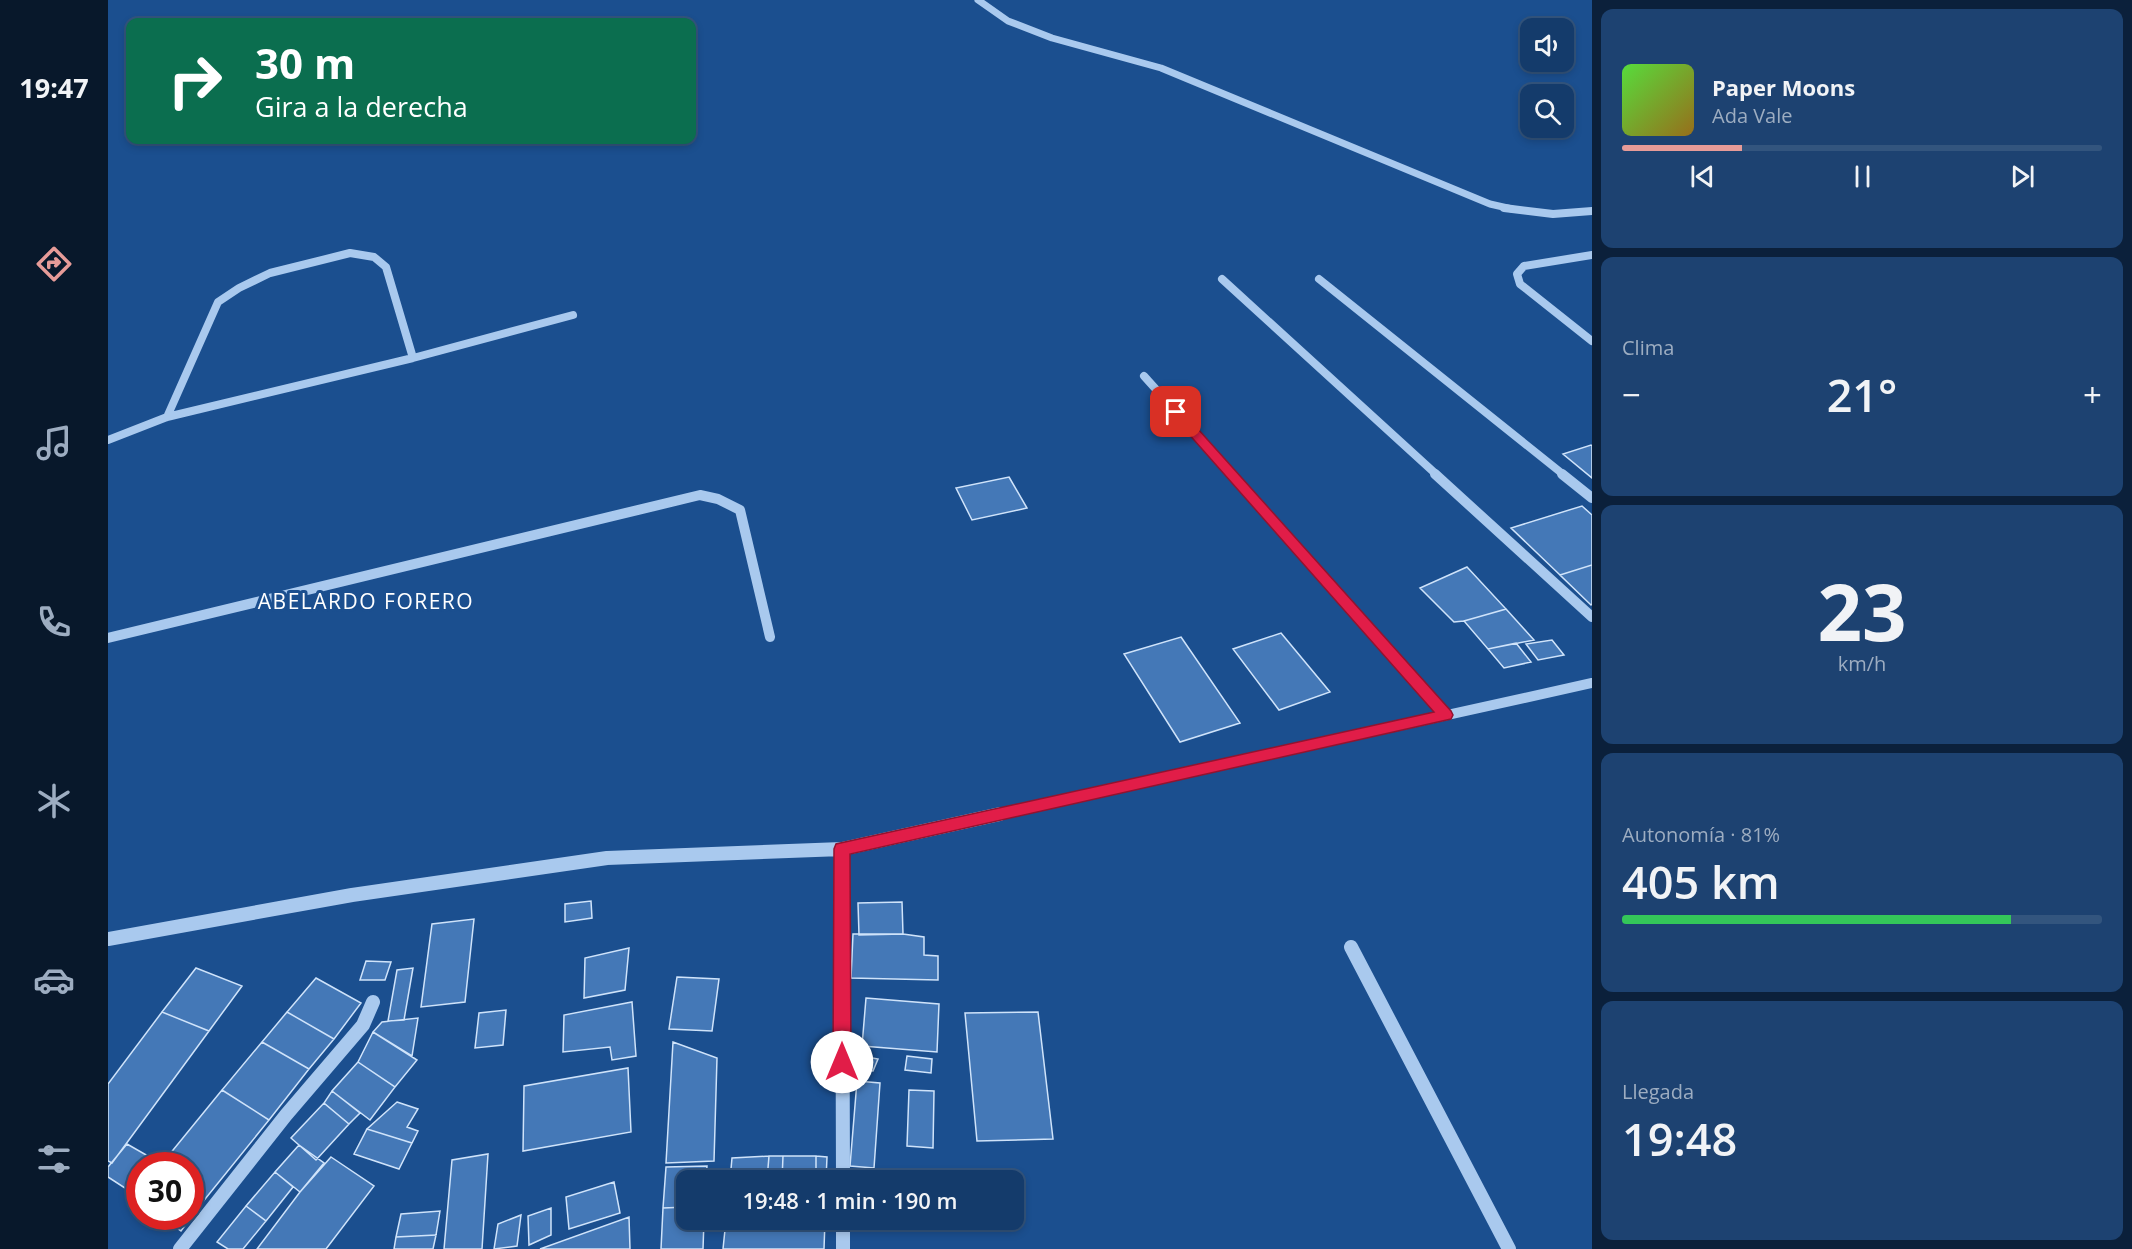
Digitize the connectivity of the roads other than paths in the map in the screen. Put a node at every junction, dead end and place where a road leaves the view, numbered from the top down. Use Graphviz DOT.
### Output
graph roads {
  1 [pos="978,0"];
  2 [pos="1592,211"];
  3 [pos="1592,255"];
  4 [pos="1222,279"];
  5 [pos="1319,279"];
  6 [pos="573,315"];
  7 [pos="1592,341"];
  8 [pos="413,358"];
  9 [pos="1144,376"];
  10 [pos="167,417"];
  11 [pos="108,440"];
  12 [pos="1592,498"];
  13 [pos="1592,617"];
  14 [pos="770,637"];
  15 [pos="108,638"];
  16 [pos="1592,683"];
  17 [pos="1446,715"];
  18 [pos="842,849"];
  19 [pos="108,939"];
  20 [pos="1351,947"];
  21 [pos="373,1002"];
  22 [pos="843,1170"];
  23 [pos="843,1230"];
  24 [pos="180,1249"];
  25 [pos="843,1249"];
  26 [pos="1509,1249"];
  1 -- 2 [label="street"];
  3 -- 7 [label="street"];
  4 -- 13 [label="street"];
  5 -- 12 [label="street"];
  6 -- 8 [label="street"];
  8 -- 10 [label="street"];
  8 -- 10 [label="street"];
  9 -- 17 [label="street"];
  10 -- 11 [label="street"];
  14 -- 15 [label="street"];
  16 -- 17 [label="street"];
  17 -- 18 [label="street"];
  18 -- 19 [label="street"];
  18 -- 22 [label="street"];
  20 -- 26 [label="street"];
  21 -- 24 [label="street"];
  23 -- 25 [label="street"];
}
